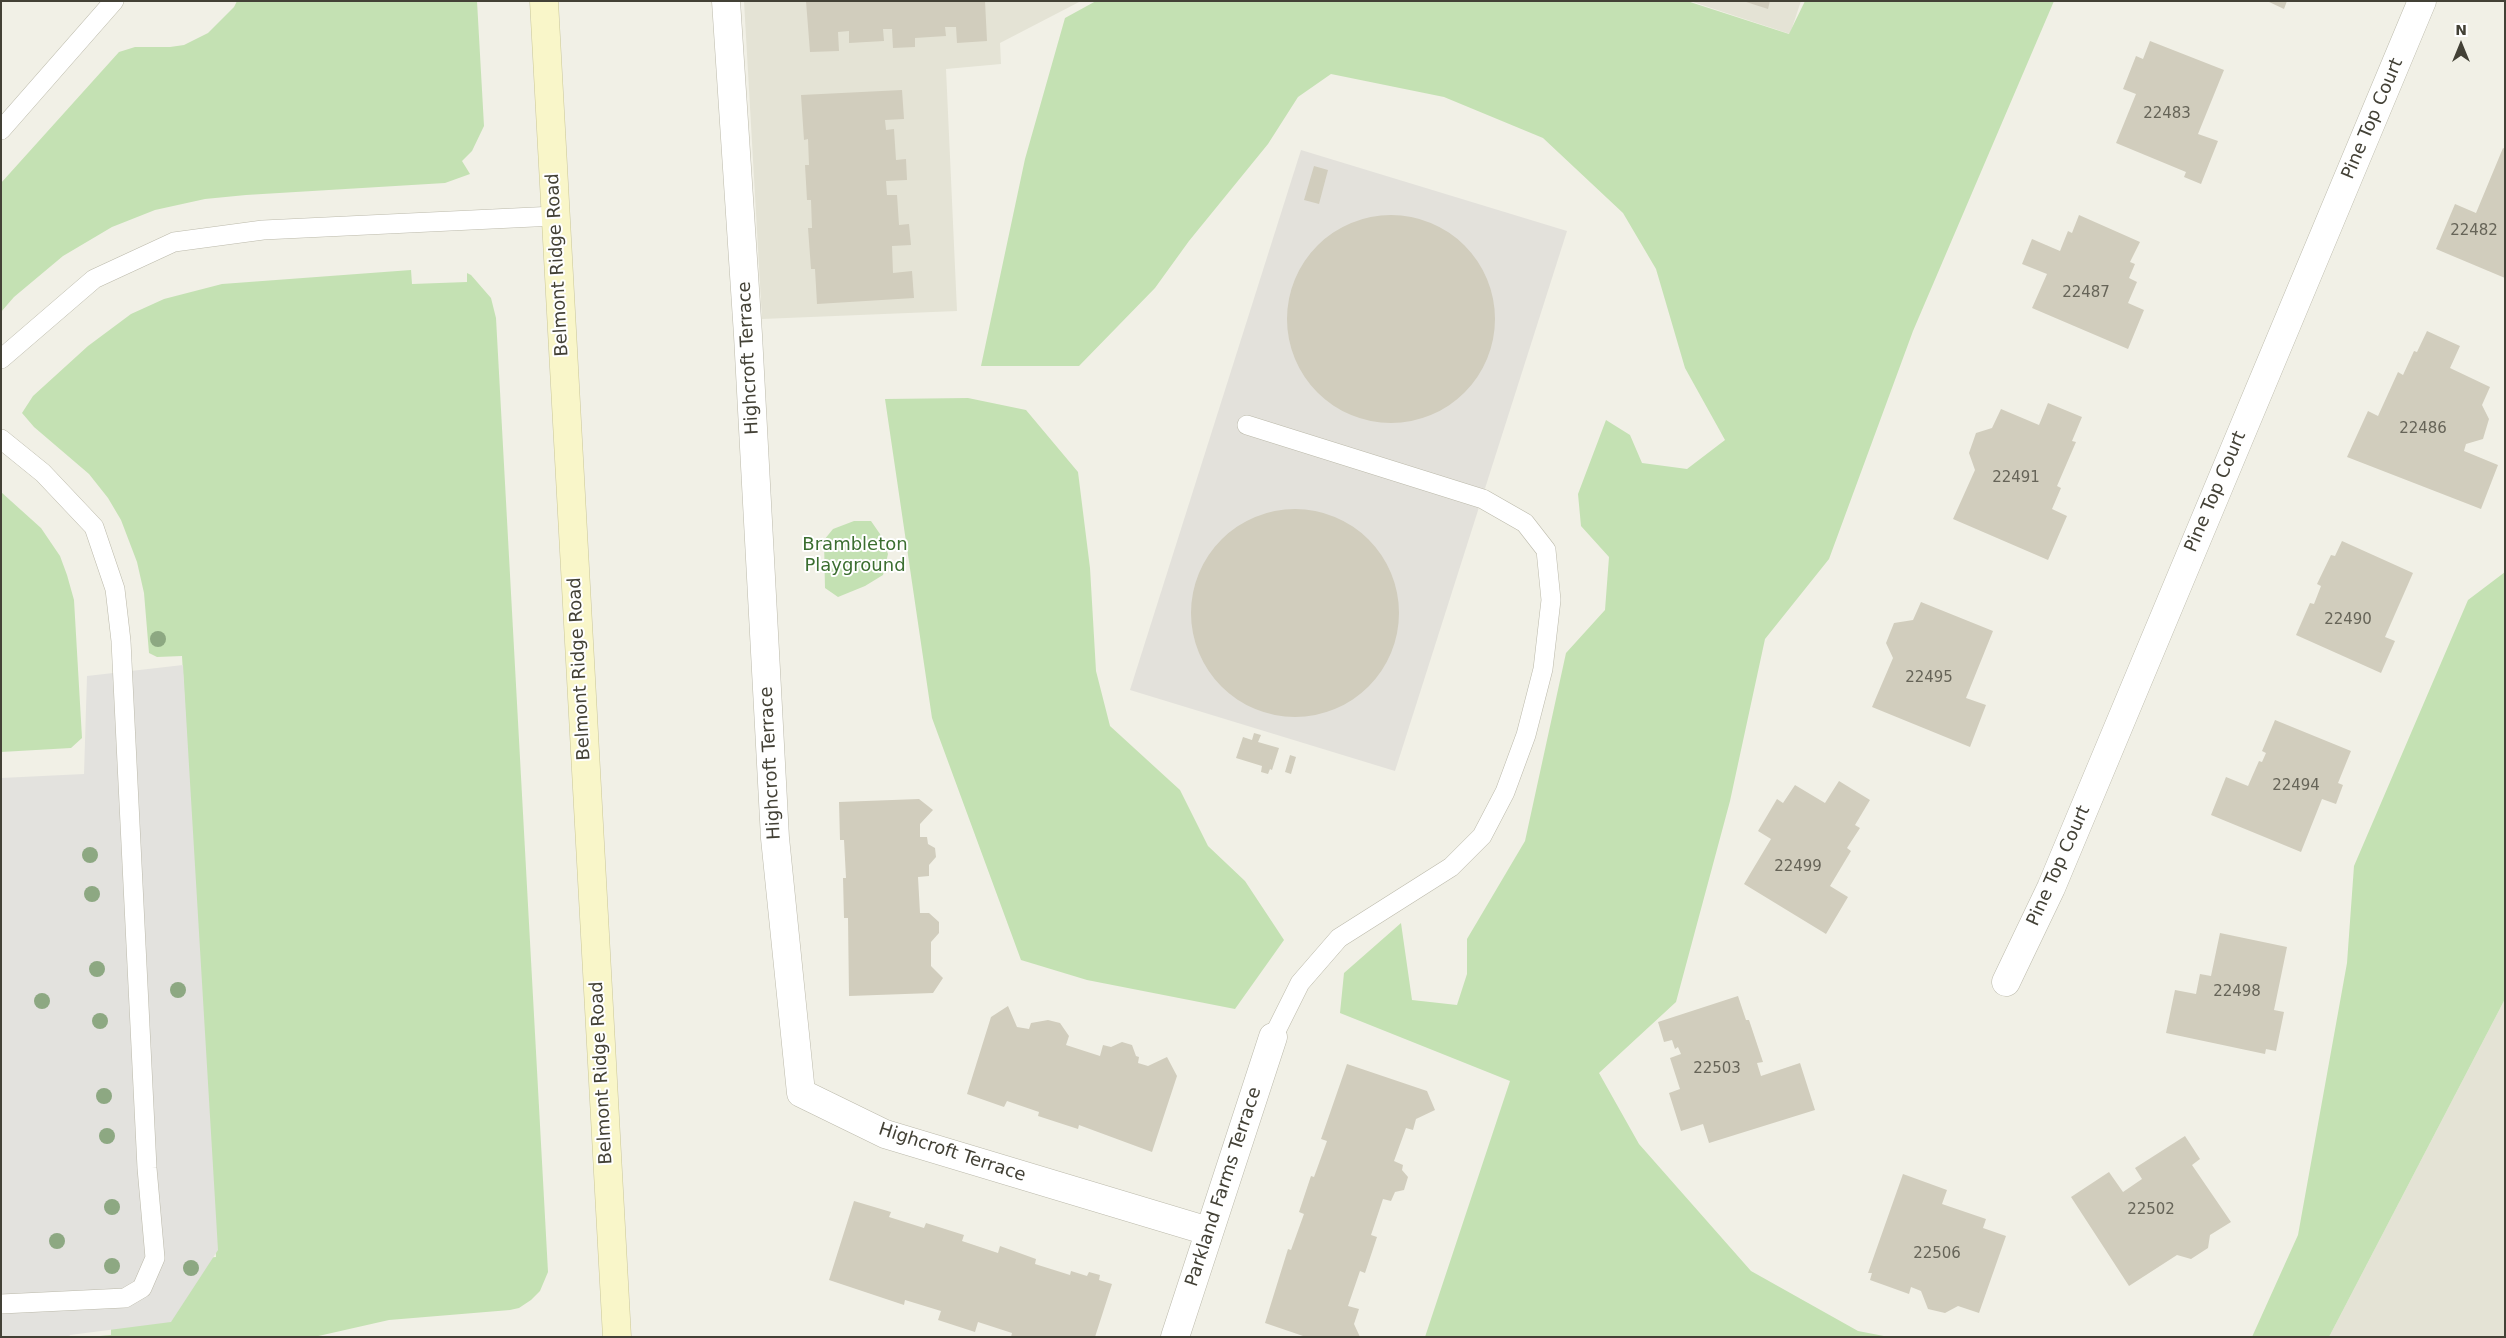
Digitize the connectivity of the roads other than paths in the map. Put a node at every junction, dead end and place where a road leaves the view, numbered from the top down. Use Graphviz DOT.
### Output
graph roads {
  1 [pos="114,1"];
  2 [pos="544,1"];
  3 [pos="726,1"];
  4 [pos="2422,1"];
  5 [pos="1,130"];
  6 [pos="555,216"];
  7 [pos="1,359"];
  8 [pos="1247,425"];
  9 [pos="1,439"];
  10 [pos="2006,982"];
  11 [pos="1274,1037"];
  12 [pos="1208,1231"];
  13 [pos="1,1304"];
  14 [pos="617,1337"];
  15 [pos="1175,1337"];
  1 -- 5 [label="lane"];
  2 -- 6 [label="main road, Belmont Ridge Road"];
  3 -- 12 [label="street, Highcroft Terrace"];
  4 -- 10 [label="street, Pine Top Court"];
  6 -- 7 [label="lane"];
  6 -- 14 [label="main road, Belmont Ridge Road"];
  8 -- 11 [label="lane"];
  9 -- 13 [label="lane"];
  11 -- 12 [label="street, Parkland Farms Terrace"];
  12 -- 15 [label="street, Parkland Farms Terrace"];
}
